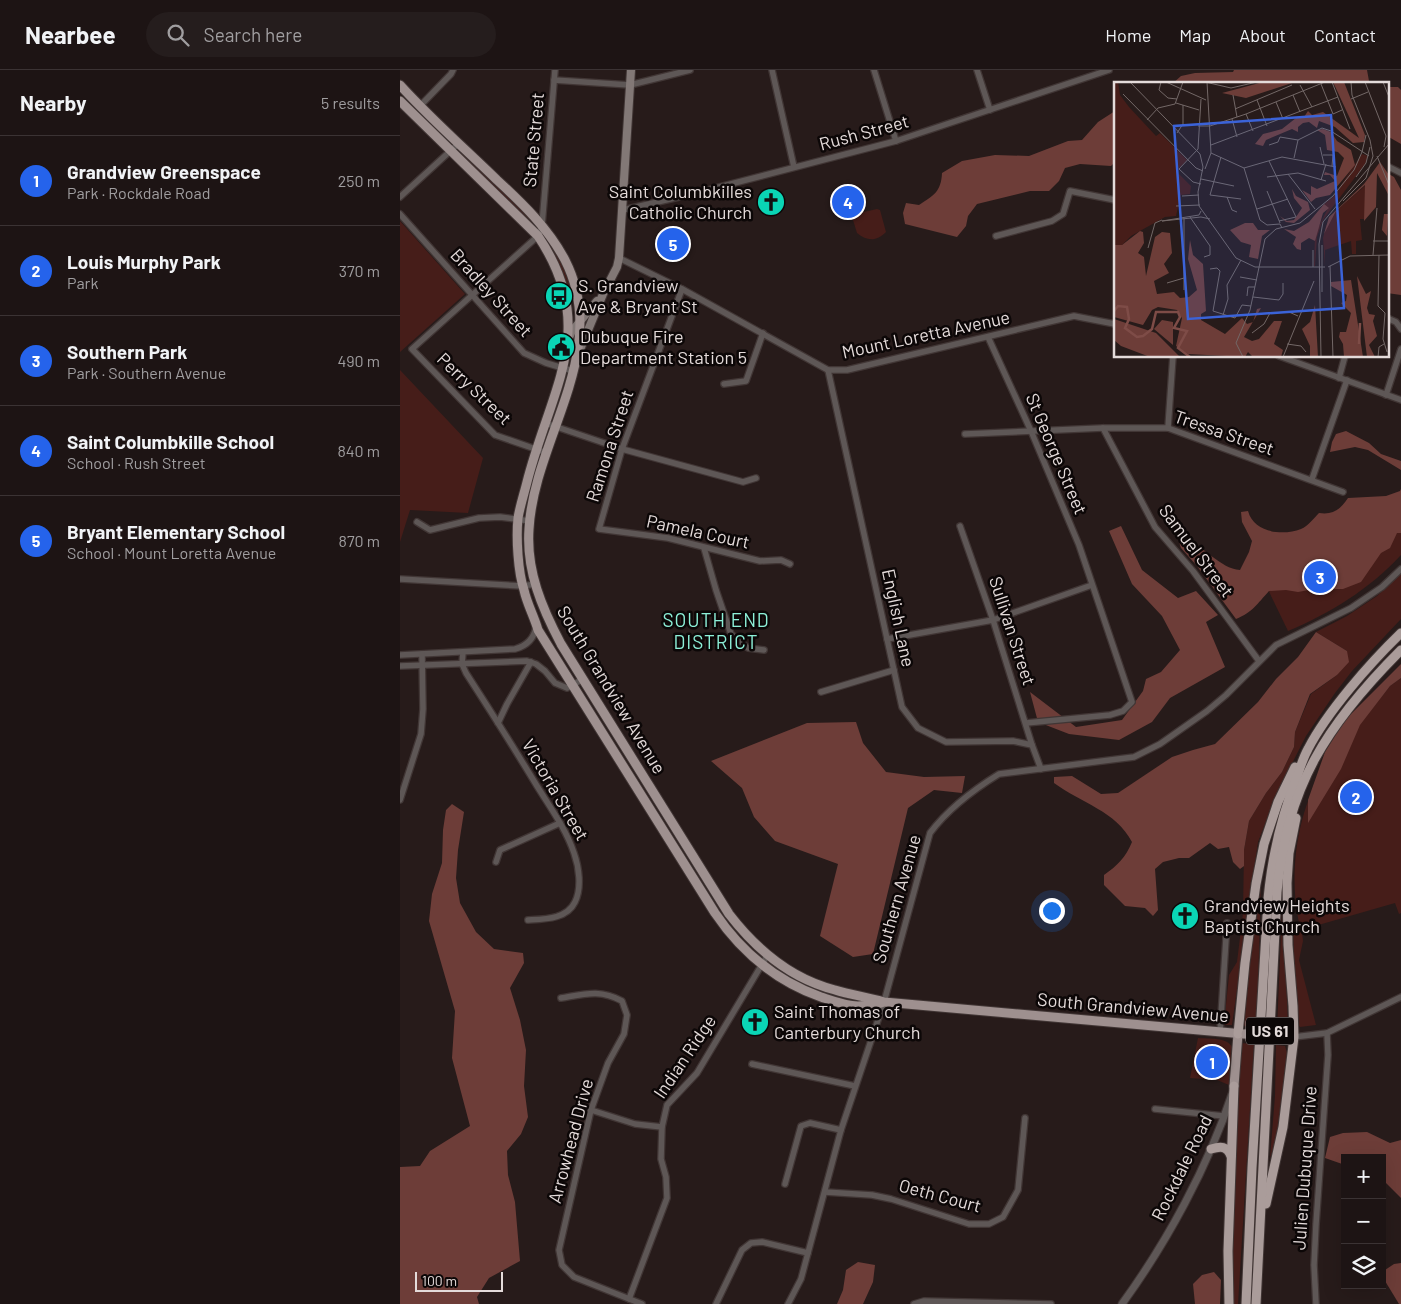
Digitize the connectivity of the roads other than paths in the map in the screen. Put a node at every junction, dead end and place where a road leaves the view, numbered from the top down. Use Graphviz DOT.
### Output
graph roads {
  1 [pos="453,70"];
  2 [pos="555,70"];
  3 [pos="631,70"];
  4 [pos="690,70"];
  5 [pos="772,70"];
  6 [pos="874,70"];
  7 [pos="977,70"];
  8 [pos="1109,70"];
  9 [pos="1095,72"];
  10 [pos="554,80"];
  11 [pos="400,85"];
  12 [pos="630,85"];
  13 [pos="400,101"];
  14 [pos="420,106"];
  15 [pos="990,110"];
  16 [pos="412,114"];
  17 [pos="896,141"];
  18 [pos="459,143"];
  19 [pos="451,150"];
  20 [pos="1388,166"];
  21 [pos="794,167"];
  22 [pos="1401,173"];
  23 [pos="400,197"];
  24 [pos="1114,200"];
  25 [pos="623,210"];
  26 [pos="400,214"];
  27 [pos="542,225"];
  28 [pos="538,236"];
  29 [pos="996,236"];
  30 [pos="619,258"];
  31 [pos="682,289"];
  32 [pos="603,294"];
  33 [pos="472,295"];
  34 [pos="578,302"];
  35 [pos="593,306"];
  36 [pos="1388,318"];
  37 [pos="580,322"];
  38 [pos="1114,324"];
  39 [pos="1401,329"];
  40 [pos="763,333"];
  41 [pos="988,337"];
  42 [pos="568,341"];
  43 [pos="1401,349"];
  44 [pos="577,358"];
  45 [pos="1173,358"];
  46 [pos="1284,358"];
  47 [pos="1344,358"];
  48 [pos="563,368"];
  49 [pos="828,370"];
  50 [pos="573,371"];
  51 [pos="1339,378"];
  52 [pos="1347,380"];
  53 [pos="724,384"];
  54 [pos="1386,395"];
  55 [pos="1401,400"];
  56 [pos="545,423"];
  57 [pos="556,427"];
  58 [pos="1103,428"];
  59 [pos="1168,428"];
  60 [pos="1032,431"];
  61 [pos="965,434"];
  62 [pos="536,449"];
  63 [pos="622,449"];
  64 [pos="547,453"];
  65 [pos="756,478"];
  66 [pos="1312,479"];
  67 [pos="1343,492"];
  68 [pos="518,519"];
  69 [pos="530,521"];
  70 [pos="417,522"];
  71 [pos="960,526"];
  72 [pos="599,529"];
  73 [pos="704,548"];
  74 [pos="790,564"];
  75 [pos="1401,569"];
  76 [pos="400,579"];
  77 [pos="535,584"];
  78 [pos="1092,585"];
  79 [pos="523,586"];
  80 [pos="993,620"];
  81 [pos="551,625"];
  82 [pos="536,628"];
  83 [pos="1400,635"];
  84 [pos="887,639"];
  85 [pos="502,650"];
  86 [pos="764,650"];
  87 [pos="462,652"];
  88 [pos="1401,652"];
  89 [pos="422,654"];
  90 [pos="400,655"];
  91 [pos="1259,661"];
  92 [pos="503,662"];
  93 [pos="531,662"];
  94 [pos="462,664"];
  95 [pos="422,665"];
  96 [pos="449,665"];
  97 [pos="400,666"];
  98 [pos="894,670"];
  99 [pos="466,673"];
  100 [pos="583,680"];
  101 [pos="571,686"];
  102 [pos="821,692"];
  103 [pos="498,723"];
  104 [pos="1026,723"];
  105 [pos="1032,745"];
  106 [pos="1307,751"];
  107 [pos="1312,763"];
  108 [pos="1041,769"];
  109 [pos="400,800"];
  110 [pos="560,823"];
  111 [pos="496,862"];
  112 [pos="702,871"];
  113 [pos="694,876"];
  114 [pos="528,920"];
  115 [pos="1228,923"];
  116 [pos="767,956"];
  117 [pos="761,965"];
  118 [pos="1401,997"];
  119 [pos="561,998"];
  120 [pos="884,1002"];
  121 [pos="1220,1032"];
  122 [pos="1327,1033"];
  123 [pos="1242,1034"];
  124 [pos="1289,1037"];
  125 [pos="752,1064"];
  126 [pos="855,1086"];
  127 [pos="1234,1086"];
  128 [pos="1155,1109"];
  129 [pos="592,1110"];
  130 [pos="1224,1116"];
  131 [pos="1025,1118"];
  132 [pos="662,1127"];
  133 [pos="841,1130"];
  134 [pos="1211,1149"];
  135 [pos="1231,1156"];
  136 [pos="785,1184"];
  137 [pos="825,1192"];
  138 [pos="1259,1240"];
  139 [pos="808,1253"];
  140 [pos="629,1299"];
  141 [pos="642,1304"];
  142 [pos="716,1304"];
  143 [pos="788,1304"];
  144 [pos="914,1304"];
  145 [pos="1051,1304"];
  146 [pos="1122,1304"];
  147 [pos="1229,1304"];
  148 [pos="1246,1304"];
  149 [pos="1256,1304"];
  150 [pos="1316,1304"];
  1 -- 14 [label="street"];
  2 -- 10 [label="street, State Street"];
  3 -- 12 [label="main road"];
  4 -- 12 [label="street"];
  5 -- 21 [label="street"];
  6 -- 17 [label="street"];
  7 -- 15 [label="street"];
  8 -- 9 [label="street, Rush Street"];
  9 -- 15 [label="street, Rush Street"];
  10 -- 12 [label="street"];
  10 -- 27 [label="street, State Street"];
  11 -- 14 [label="main road, South Grandview Avenue"];
  12 -- 25 [label="main road"];
  13 -- 16 [label="main road, South Grandview Avenue"];
  14 -- 16 [label="street"];
  14 -- 18 [label="main road, South Grandview Avenue"];
  15 -- 17 [label="street, Rush Street"];
  16 -- 19 [label="main road, South Grandview Avenue"];
  17 -- 21 [label="street, Rush Street"];
  18 -- 19 [label="street"];
  18 -- 27 [label="main road, South Grandview Avenue"];
  19 -- 23 [label="street"];
  19 -- 28 [label="main road, South Grandview Avenue"];
  20 -- 22 [label="street"];
  21 -- 25 [label="street, Rush Street"];
  24 -- 29 [label="street"];
  25 -- 30 [label="main road"];
  26 -- 33 [label="street, Bradley Street"];
  27 -- 28 [label="street, State Street"];
  27 -- 34 [label="main road, South Grandview Avenue"];
  28 -- 33 [label="street"];
  28 -- 42 [label="main road, South Grandview Avenue"];
  30 -- 31 [label="street, Mount Loretta Avenue"];
  30 -- 32 [label="main road"];
  31 -- 40 [label="street, Mount Loretta Avenue"];
  31 -- 63 [label="street, Ramona Street"];
  32 -- 35 [label="main road"];
  32 -- 44 [label="main road"];
  33 -- 48 [label="street, Bradley Street"];
  33 -- 62 [label="street, Perry Street"];
  34 -- 35 [label="main road"];
  34 -- 37 [label="main road, South Grandview Avenue"];
  35 -- 37 [label="main road"];
  36 -- 39 [label="street"];
  37 -- 42 [label="main road"];
  37 -- 44 [label="main road, South Grandview Avenue"];
  38 -- 41 [label="street, Mount Loretta Avenue"];
  40 -- 49 [label="street, Mount Loretta Avenue"];
  40 -- 53 [label="street"];
  41 -- 49 [label="street, Mount Loretta Avenue"];
  41 -- 60 [label="street, St George Street"];
  42 -- 48 [label="main road, South Grandview Avenue"];
  43 -- 54 [label="street"];
  44 -- 50 [label="main road, South Grandview Avenue"];
  45 -- 59 [label="street"];
  46 -- 51 [label="street"];
  47 -- 51 [label="street"];
  48 -- 50 [label="street, Bradley Street"];
  48 -- 56 [label="main road, South Grandview Avenue"];
  49 -- 84 [label="street, English Lane"];
  50 -- 57 [label="main road, South Grandview Avenue"];
  51 -- 52 [label="street"];
  52 -- 54 [label="street"];
  52 -- 66 [label="street"];
  54 -- 55 [label="street"];
  56 -- 57 [label="street"];
  56 -- 62 [label="main road, South Grandview Avenue"];
  57 -- 63 [label="street"];
  57 -- 64 [label="main road, South Grandview Avenue"];
  58 -- 59 [label="street, Tressa Street"];
  58 -- 60 [label="street, Tressa Street"];
  58 -- 91 [label="street, Samuel Street"];
  59 -- 66 [label="street, Tressa Street"];
  60 -- 61 [label="street, Tressa Street"];
  60 -- 78 [label="street, St George Street"];
  62 -- 64 [label="street, Perry Street"];
  62 -- 68 [label="main road, South Grandview Avenue"];
  63 -- 65 [label="street"];
  63 -- 72 [label="street, Ramona Street"];
  64 -- 69 [label="main road, South Grandview Avenue"];
  66 -- 67 [label="street, Tressa Street"];
  68 -- 69 [label="street"];
  68 -- 70 [label="street"];
  68 -- 79 [label="main road, South Grandview Avenue"];
  69 -- 77 [label="main road, South Grandview Avenue"];
  71 -- 80 [label="street, Sullivan Street"];
  72 -- 73 [label="street, Pamela Court"];
  73 -- 74 [label="street, Pamela Court"];
  73 -- 86 [label="street"];
  75 -- 91 [label="street, Southern Avenue"];
  76 -- 79 [label="street"];
  77 -- 79 [label="street"];
  77 -- 81 [label="main road, South Grandview Avenue"];
  78 -- 80 [label="street"];
  78 -- 104 [label="street, St George Street"];
  79 -- 82 [label="main road, South Grandview Avenue"];
  80 -- 84 [label="street"];
  80 -- 104 [label="street, Sullivan Street"];
  81 -- 82 [label="street"];
  81 -- 100 [label="main road, South Grandview Avenue"];
  82 -- 85 [label="street"];
  82 -- 101 [label="main road, South Grandview Avenue"];
  83 -- 106 [label="highway, US 61"];
  84 -- 98 [label="street, English Lane"];
  85 -- 87 [label="street"];
  85 -- 92 [label="street"];
  87 -- 89 [label="street"];
  87 -- 94 [label="street, Victoria Street"];
  88 -- 107 [label="highway, US 61"];
  89 -- 90 [label="street"];
  89 -- 95 [label="street"];
  91 -- 108 [label="street, Southern Avenue"];
  92 -- 93 [label="street"];
  92 -- 94 [label="street"];
  93 -- 101 [label="street"];
  93 -- 103 [label="street"];
  94 -- 96 [label="street"];
  94 -- 99 [label="street, Victoria Street"];
  95 -- 96 [label="street"];
  95 -- 97 [label="street"];
  95 -- 109 [label="street"];
  96 -- 99 [label="street"];
  98 -- 102 [label="street"];
  98 -- 105 [label="street, English Lane"];
  99 -- 103 [label="street, Victoria Street"];
  100 -- 101 [label="street"];
  100 -- 112 [label="main road, South Grandview Avenue"];
  101 -- 113 [label="main road, South Grandview Avenue"];
  103 -- 110 [label="street, Victoria Street"];
  104 -- 105 [label="street, Sullivan Street"];
  105 -- 108 [label="street"];
  106 -- 123 [label="highway"];
  106 -- 148 [label="highway, US 61"];
  107 -- 124 [label="highway"];
  107 -- 138 [label="highway, US 61"];
  108 -- 120 [label="street, Southern Avenue"];
  110 -- 111 [label="street"];
  110 -- 114 [label="street, Victoria Street"];
  112 -- 113 [label="main road"];
  112 -- 116 [label="main road, South Grandview Avenue"];
  113 -- 117 [label="main road, South Grandview Avenue"];
  115 -- 121 [label="street"];
  116 -- 117 [label="street, Indian Ridge"];
  116 -- 120 [label="main road, South Grandview Avenue"];
  117 -- 120 [label="main road, South Grandview Avenue"];
  117 -- 132 [label="street, Indian Ridge"];
  118 -- 122 [label="street, South Grandview Avenue"];
  119 -- 129 [label="street, Arrowhead Drive"];
  120 -- 121 [label="main road, South Grandview Avenue"];
  120 -- 126 [label="street, Southern Avenue"];
  121 -- 123 [label="main road, South Grandview Avenue"];
  122 -- 124 [label="street, South Grandview Avenue"];
  122 -- 150 [label="street, Julien Dubuque Drive"];
  123 -- 124 [label="main road, South Grandview Avenue, bridge"];
  123 -- 127 [label="main road, Rockdale Road"];
  124 -- 138 [label="highway"];
  125 -- 126 [label="street"];
  126 -- 133 [label="street, Southern Avenue"];
  127 -- 130 [label="street, Rockdale Road"];
  127 -- 135 [label="highway"];
  128 -- 130 [label="street"];
  129 -- 132 [label="street"];
  129 -- 140 [label="street, Arrowhead Drive"];
  130 -- 134 [label="street, Rockdale Road"];
  131 -- 137 [label="street, Oeth Court"];
  132 -- 140 [label="street, Indian Ridge"];
  133 -- 136 [label="street"];
  133 -- 137 [label="street, Southern Avenue"];
  134 -- 135 [label="highway"];
  134 -- 146 [label="street, Rockdale Road"];
  135 -- 147 [label="highway"];
  137 -- 139 [label="street, Southern Avenue"];
  138 -- 149 [label="highway, US 61"];
  139 -- 142 [label="street"];
  139 -- 143 [label="street, Southern Avenue"];
  140 -- 141 [label="street, Arrowhead Drive"];
  144 -- 145 [label="street"];
}
